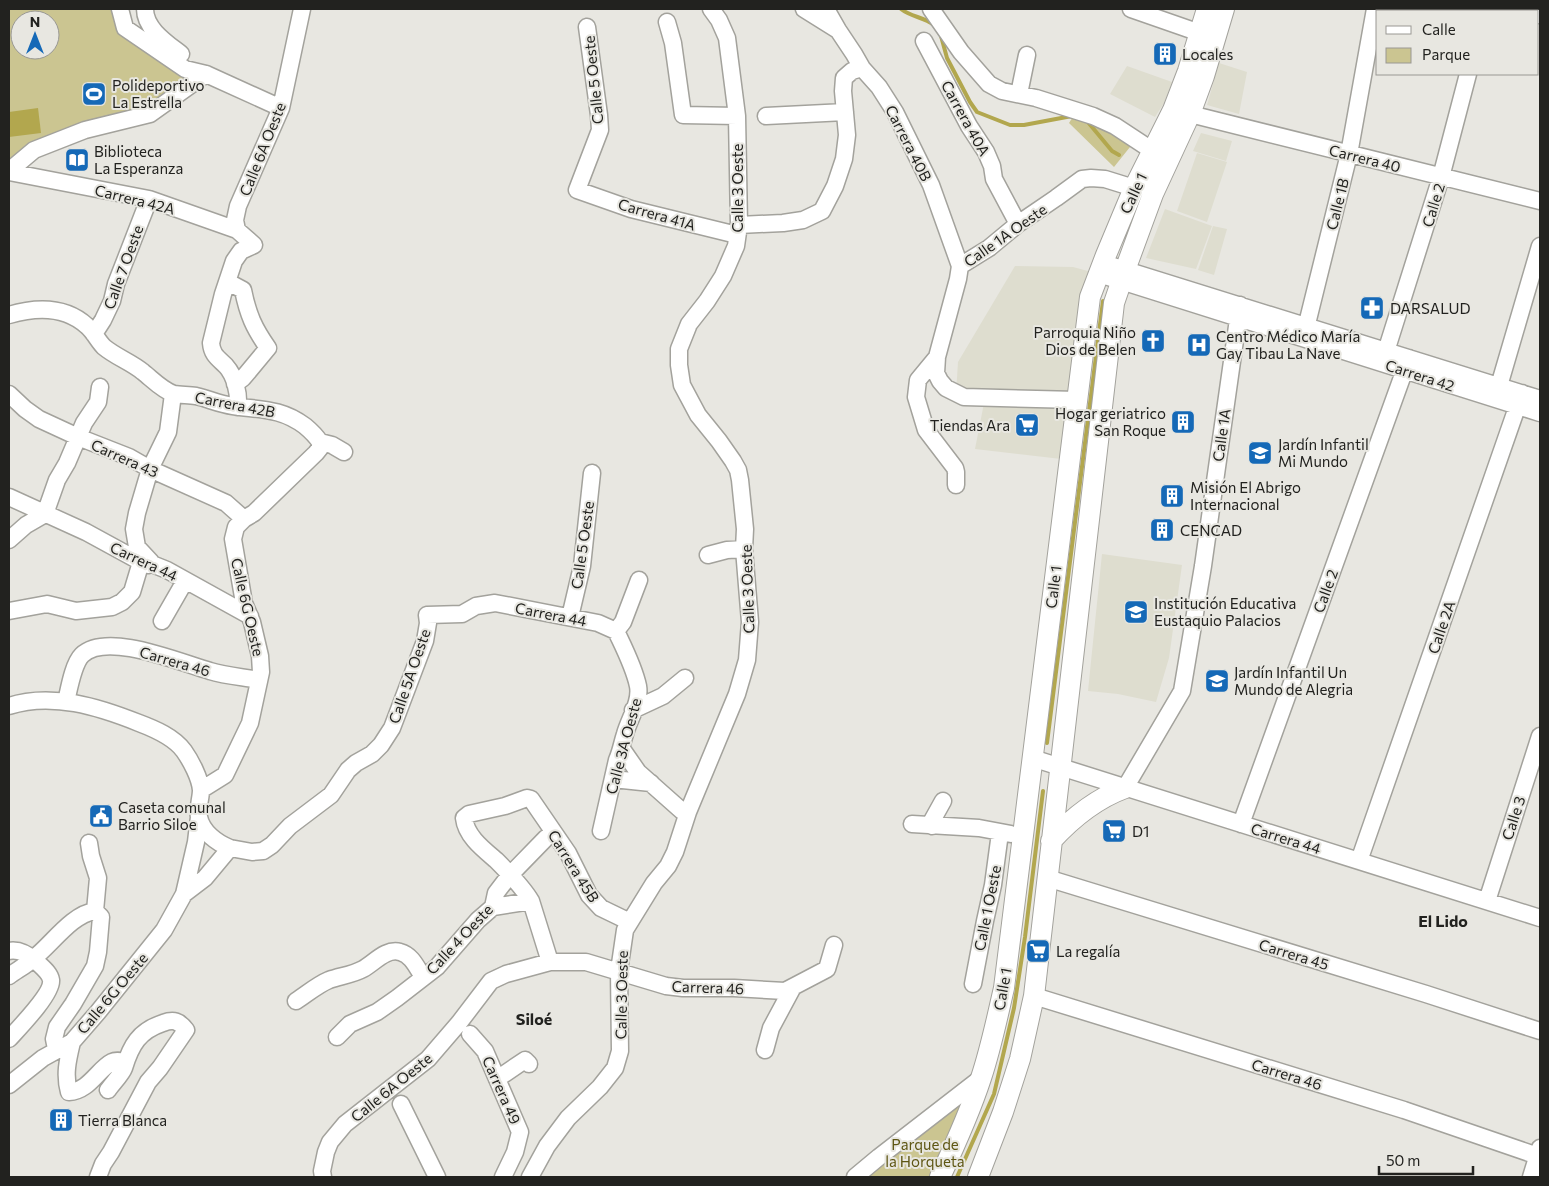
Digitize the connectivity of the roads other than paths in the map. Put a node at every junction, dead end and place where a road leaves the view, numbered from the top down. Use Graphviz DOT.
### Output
graph roads {
  1 [pos="120,9"];
  2 [pos="145,9"];
  3 [pos="302,9"];
  4 [pos="711,9"];
  5 [pos="804,9"];
  6 [pos="826,9"];
  7 [pos="931,9"];
  8 [pos="1131,9"];
  9 [pos="1207,9"];
  10 [pos="1224,9"];
  11 [pos="1375,9"];
  12 [pos="667,22"];
  13 [pos="587,26"];
  14 [pos="838,30"];
  15 [pos="1200,33"];
  16 [pos="924,41"];
  17 [pos="1027,55"];
  18 [pos="862,68"];
  19 [pos="206,74"];
  20 [pos="1468,75"];
  21 [pos="1019,94"];
  22 [pos="281,108"];
  23 [pos="845,112"];
  24 [pos="1190,114"];
  25 [pos="737,116"];
  26 [pos="766,116"];
  27 [pos="1153,151"];
  28 [pos="1349,154"];
  29 [pos="9,172"];
  30 [pos="1442,177"];
  31 [pos="1134,188"];
  32 [pos="577,190"];
  33 [pos="149,199"];
  34 [pos="1540,201"];
  35 [pos="1018,224"];
  36 [pos="237,230"];
  37 [pos="738,230"];
  38 [pos="1540,246"];
  39 [pos="960,266"];
  40 [pos="1101,268"];
  41 [pos="1123,275"];
  42 [pos="228,282"];
  43 [pos="1239,312"];
  44 [pos="9,315"];
  45 [pos="1305,332"];
  46 [pos="94,334"];
  47 [pos="937,357"];
  48 [pos="1385,357"];
  49 [pos="1407,364"];
  50 [pos="235,384"];
  51 [pos="100,388"];
  52 [pos="168,390"];
  53 [pos="1497,392"];
  54 [pos="1540,399"];
  55 [pos="10,400"];
  56 [pos="1078,400"];
  57 [pos="1520,400"];
  58 [pos="238,407"];
  59 [pos="1540,413"];
  60 [pos="78,437"];
  61 [pos="320,442"];
  62 [pos="344,452"];
  63 [pos="150,469"];
  64 [pos="592,473"];
  65 [pos="956,484"];
  66 [pos="9,497"];
  67 [pos="45,514"];
  68 [pos="244,519"];
  69 [pos="9,540"];
  70 [pos="744,549"];
  71 [pos="708,555"];
  72 [pos="147,563"];
  73 [pos="185,580"];
  74 [pos="639,580"];
  75 [pos="9,611"];
  76 [pos="250,616"];
  77 [pos="427,616"];
  78 [pos="570,617"];
  79 [pos="162,621"];
  80 [pos="616,632"];
  81 [pos="685,678"];
  82 [pos="259,680"];
  83 [pos="66,702"];
  84 [pos="9,706"];
  85 [pos="633,710"];
  86 [pos="1540,736"];
  87 [pos="622,749"];
  88 [pos="1032,758"];
  89 [pos="1060,767"];
  90 [pos="613,779"];
  91 [pos="651,783"];
  92 [pos="1125,788"];
  93 [pos="201,790"];
  94 [pos="943,801"];
  95 [pos="688,812"];
  96 [pos="199,818"];
  97 [pos="912,824"];
  98 [pos="1241,824"];
  99 [pos="932,826"];
  100 [pos="601,831"];
  101 [pos="554,833"];
  102 [pos="1000,833"];
  103 [pos="1023,836"];
  104 [pos="1051,841"];
  105 [pos="89,843"];
  106 [pos="230,848"];
  107 [pos="1359,861"];
  108 [pos="509,876"];
  109 [pos="1047,878"];
  110 [pos="184,894"];
  111 [pos="531,901"];
  112 [pos="1487,901"];
  113 [pos="492,907"];
  114 [pos="95,911"];
  115 [pos="1540,918"];
  116 [pos="630,922"];
  117 [pos="834,945"];
  118 [pos="9,951"];
  119 [pos="34,959"];
  120 [pos="550,962"];
  121 [pos="619,971"];
  122 [pos="9,976"];
  123 [pos="423,978"];
  124 [pos="973,984"];
  125 [pos="794,987"];
  126 [pos="1034,996"];
  127 [pos="296,1001"];
  128 [pos="1540,1031"];
  129 [pos="470,1034"];
  130 [pos="337,1037"];
  131 [pos="9,1039"];
  132 [pos="65,1045"];
  133 [pos="765,1050"];
  134 [pos="125,1062"];
  135 [pos="529,1064"];
  136 [pos="981,1078"];
  137 [pos="497,1079"];
  138 [pos="9,1085"];
  139 [pos="108,1090"];
  140 [pos="401,1104"];
  141 [pos="1539,1152"];
  142 [pos="506,1176"];
  143 [pos="98,1177"];
  144 [pos="323,1177"];
  145 [pos="437,1177"];
  146 [pos="530,1177"];
  147 [pos="856,1177"];
  148 [pos="940,1177"];
  149 [pos="978,1177"];
  150 [pos="1531,1177"];
  1 -- 19 [label="street"];
  2 -- 19 [label="street"];
  3 -- 22 [label="street, Calle 6A Oeste"];
  4 -- 25 [label="street, Calle 3 Oeste"];
  5 -- 14 [label="street, Carrera 40B"];
  6 -- 14 [label="street, Carrera 40B"];
  7 -- 21 [label="street"];
  8 -- 15 [label="street"];
  9 -- 15 [label="main road, Calle 1"];
  10 -- 24 [label="main road, Calle 1"];
  11 -- 28 [label="street, Calle 1B"];
  12 -- 25 [label="street"];
  13 -- 32 [label="street, Calle 5 Oeste"];
  14 -- 18 [label="street, Carrera 40B"];
  15 -- 27 [label="main road, Calle 1"];
  16 -- 35 [label="street, Carrera 40A"];
  17 -- 21 [label="street"];
  18 -- 23 [label="street, Carrera 41A"];
  18 -- 39 [label="street, Carrera 40B"];
  19 -- 22 [label="street"];
  19 -- 29 [label="street"];
  20 -- 30 [label="street, Calle 2"];
  21 -- 27 [label="street"];
  22 -- 36 [label="street, Calle 6A Oeste"];
  23 -- 26 [label="street"];
  23 -- 37 [label="street, Carrera 41A"];
  24 -- 28 [label="street, Carrera 40"];
  24 -- 41 [label="main road, Calle 1"];
  25 -- 37 [label="street, Calle 3 Oeste"];
  27 -- 31 [label="main road, Calle 1"];
  28 -- 30 [label="street, Carrera 40"];
  28 -- 45 [label="street, Calle 1B"];
  29 -- 33 [label="street, Carrera 42A"];
  30 -- 34 [label="street, Carrera 40"];
  30 -- 48 [label="street, Calle 2"];
  31 -- 35 [label="street, Calle 1A Oeste"];
  31 -- 40 [label="main road, Calle 1"];
  32 -- 37 [label="street, Carrera 41A"];
  33 -- 36 [label="street, Carrera 42A"];
  33 -- 46 [label="street, Calle 7 Oeste"];
  35 -- 39 [label="street, Calle 1A Oeste"];
  36 -- 42 [label="street, Carrera 42A"];
  37 -- 70 [label="street, Calle 3 Oeste"];
  38 -- 53 [label="street"];
  39 -- 47 [label="street, Calle 1A Oeste"];
  40 -- 41 [label="street, Carrera 42"];
  40 -- 56 [label="main road, Calle 1"];
  41 -- 43 [label="street, Carrera 42"];
  41 -- 89 [label="main road, Calle 1"];
  42 -- 50 [label="street"];
  42 -- 50 [label="street"];
  43 -- 45 [label="street, Carrera 42"];
  43 -- 92 [label="street, Calle 1A"];
  44 -- 46 [label="street"];
  45 -- 48 [label="street, Carrera 42"];
  46 -- 52 [label="street"];
  47 -- 56 [label="street"];
  47 -- 65 [label="street"];
  48 -- 49 [label="street, Carrera 42"];
  49 -- 53 [label="street, Carrera 42"];
  49 -- 98 [label="street, Calle 2"];
  50 -- 58 [label="street"];
  51 -- 60 [label="street"];
  52 -- 58 [label="street, Carrera 42B"];
  52 -- 63 [label="street"];
  53 -- 57 [label="street, Carrera 42"];
  54 -- 57 [label="street, Carrera 42"];
  55 -- 60 [label="street, Carrera 43"];
  56 -- 88 [label="main road, Calle 1"];
  57 -- 59 [label="street, Carrera 42"];
  57 -- 107 [label="street, Calle 2A"];
  58 -- 61 [label="street, Carrera 42B"];
  60 -- 63 [label="street, Carrera 43"];
  60 -- 67 [label="street"];
  61 -- 62 [label="street, Carrera 42B"];
  61 -- 68 [label="street, Calle 6G Oeste"];
  63 -- 68 [label="street, Carrera 43"];
  63 -- 72 [label="street"];
  64 -- 78 [label="street, Calle 5 Oeste"];
  66 -- 67 [label="street, Carrera 44"];
  67 -- 69 [label="street"];
  67 -- 72 [label="street, Carrera 44"];
  68 -- 76 [label="street, Calle 6G Oeste"];
  70 -- 71 [label="street"];
  70 -- 95 [label="street, Calle 3 Oeste"];
  72 -- 73 [label="street, Carrera 44"];
  72 -- 75 [label="street"];
  73 -- 76 [label="street, Carrera 44"];
  73 -- 79 [label="street"];
  74 -- 80 [label="street"];
  76 -- 82 [label="street, Calle 6G Oeste"];
  77 -- 78 [label="street, Carrera 44"];
  77 -- 106 [label="street, Calle 5A Oeste"];
  78 -- 80 [label="street, Carrera 44"];
  80 -- 85 [label="street, Calle 3A Oeste"];
  81 -- 85 [label="street"];
  82 -- 83 [label="street, Carrera 46"];
  82 -- 93 [label="street, Calle 6G Oeste"];
  83 -- 84 [label="street"];
  83 -- 93 [label="street"];
  85 -- 87 [label="street, Calle 3A Oeste"];
  86 -- 112 [label="street, Calle 3"];
  87 -- 90 [label="street, Calle 3A Oeste"];
  87 -- 91 [label="street"];
  88 -- 89 [label="street, Carrera 44"];
  88 -- 103 [label="main road, Calle 1"];
  89 -- 92 [label="street, Carrera 44"];
  89 -- 104 [label="main road, Calle 1"];
  90 -- 91 [label="street"];
  90 -- 100 [label="street, Calle 3A Oeste"];
  91 -- 95 [label="street"];
  92 -- 98 [label="street, Carrera 44"];
  92 -- 104 [label="main road"];
  93 -- 96 [label="street, Calle 6G Oeste"];
  94 -- 99 [label="street"];
  95 -- 116 [label="street, Calle 3 Oeste"];
  96 -- 106 [label="street"];
  96 -- 110 [label="street, Calle 6G Oeste"];
  97 -- 99 [label="street"];
  98 -- 107 [label="street, Carrera 44"];
  99 -- 102 [label="street"];
  101 -- 108 [label="street, Calle 4 Oeste"];
  101 -- 108 [label="street, Carrera 45B"];
  101 -- 116 [label="street, Carrera 45B"];
  102 -- 103 [label="street"];
  102 -- 124 [label="street, Calle 1 Oeste"];
  103 -- 136 [label="main road, Calle 1"];
  104 -- 109 [label="main road, Calle 1"];
  105 -- 114 [label="street"];
  106 -- 110 [label="street"];
  107 -- 112 [label="street, Carrera 44"];
  108 -- 111 [label="street"];
  108 -- 113 [label="street, Calle 4 Oeste"];
  109 -- 126 [label="main road, Calle 1"];
  109 -- 128 [label="street, Carrera 45"];
  110 -- 132 [label="street, Calle 6G Oeste"];
  111 -- 113 [label="street"];
  111 -- 120 [label="street"];
  112 -- 115 [label="street, Carrera 44"];
  113 -- 123 [label="street, Calle 4 Oeste"];
  114 -- 119 [label="street"];
  114 -- 132 [label="street"];
  116 -- 121 [label="street, Calle 3 Oeste"];
  117 -- 125 [label="street, Carrera 46"];
  118 -- 119 [label="street"];
  119 -- 122 [label="street"];
  119 -- 131 [label="street"];
  120 -- 121 [label="street, Carrera 46"];
  120 -- 144 [label="street, Calle 6A Oeste"];
  121 -- 125 [label="street, Carrera 46"];
  121 -- 146 [label="street, Calle 3 Oeste"];
  123 -- 127 [label="street"];
  123 -- 130 [label="street, Calle 4 Oeste"];
  125 -- 133 [label="street"];
  126 -- 141 [label="street, Carrera 46"];
  126 -- 149 [label="main road, Calle 1"];
  129 -- 137 [label="street, Carrera 49"];
  132 -- 134 [label="street"];
  132 -- 138 [label="street, Calle 6G Oeste"];
  134 -- 139 [label="street"];
  134 -- 143 [label="street"];
  135 -- 137 [label="street"];
  136 -- 147 [label="street"];
  136 -- 148 [label="main road, Calle 1"];
  137 -- 142 [label="street, Carrera 49"];
  140 -- 145 [label="street"];
  141 -- 150 [label="street"];
}
